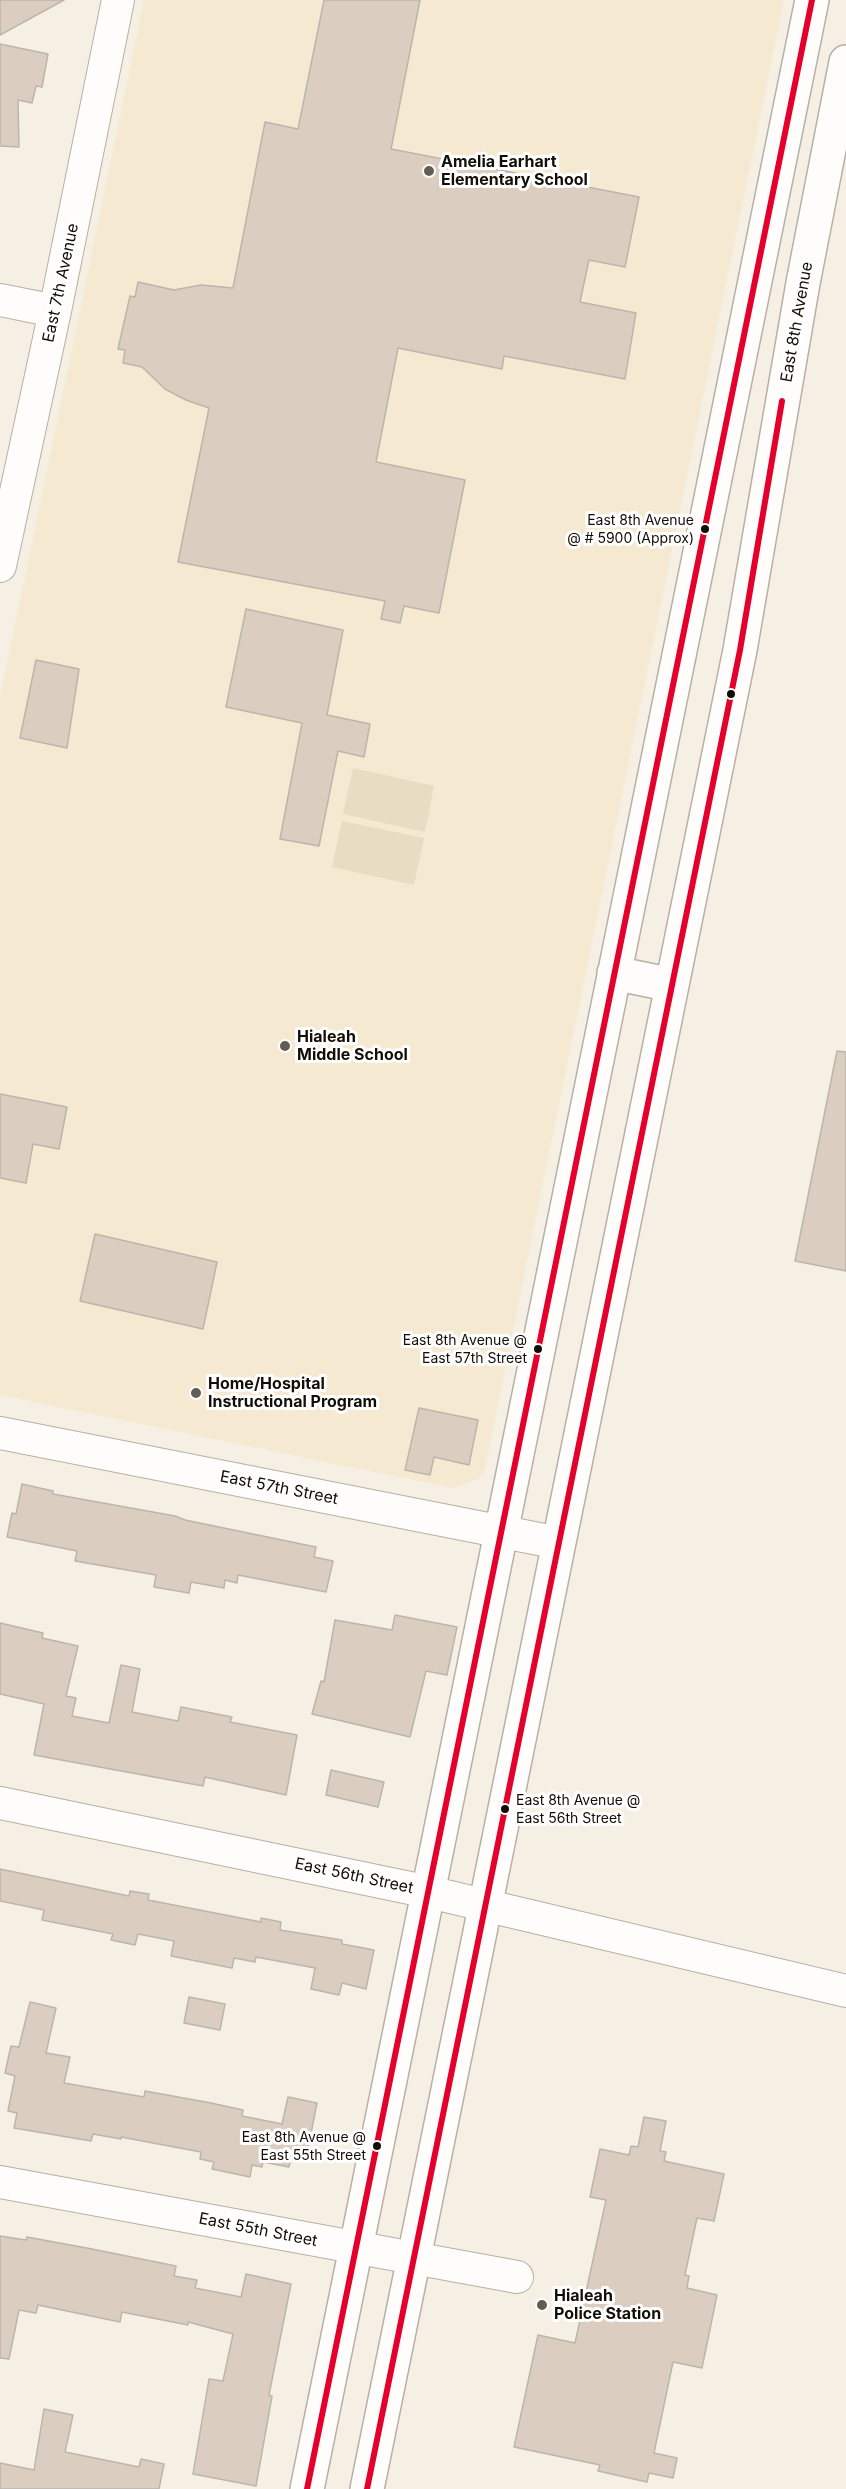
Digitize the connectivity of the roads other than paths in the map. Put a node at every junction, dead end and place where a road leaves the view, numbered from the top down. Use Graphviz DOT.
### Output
graph roads {
  1 [pos="118,0"];
  2 [pos="812,0"];
  3 [pos="832,0"];
  4 [pos="846,62"];
  5 [pos="795,85"];
  6 [pos="846,155"];
  7 [pos="803,283"];
  8 [pos="0,300"];
  9 [pos="56,311"];
  10 [pos="724,433"];
  11 [pos="774,445"];
  12 [pos="0,566"];
  13 [pos="615,973"];
  14 [pos="672,985"];
  15 [pos="0,1433"];
  16 [pos="502,1531"];
  17 [pos="559,1543"];
  18 [pos="0,1803"];
  19 [pos="429,1892"];
  20 [pos="485,1905"];
  21 [pos="846,1990"];
  22 [pos="0,2181"];
  23 [pos="356,2249"];
  24 [pos="414,2259"];
  25 [pos="517,2277"];
  26 [pos="308,2489"];
  27 [pos="367,2489"];
  1 -- 9 [label="street, East 7th Avenue"];
  2 -- 5 [label="main road"];
  3 -- 5 [label="main road"];
  4 -- 7 [label="main road, East 8th Avenue"];
  5 -- 10 [label="main road"];
  6 -- 7 [label="main road"];
  7 -- 11 [label="main road, East 8th Avenue"];
  8 -- 9 [label="street"];
  9 -- 12 [label="street, East 7th Avenue"];
  10 -- 11 [label="main road"];
  10 -- 13 [label="main road"];
  11 -- 14 [label="main road, East 8th Avenue"];
  13 -- 14 [label="main road"];
  13 -- 16 [label="main road"];
  14 -- 17 [label="main road, East 8th Avenue"];
  15 -- 16 [label="street, East 57th Street"];
  16 -- 17 [label="street, East 57th Street"];
  16 -- 19 [label="main road"];
  17 -- 20 [label="main road, East 8th Avenue"];
  18 -- 19 [label="street, East 56th Street"];
  19 -- 20 [label="street, East 56th Street"];
  19 -- 23 [label="main road"];
  20 -- 21 [label="street, East 56th Street"];
  20 -- 24 [label="main road, East 8th Avenue"];
  22 -- 23 [label="street, East 55th Street"];
  23 -- 24 [label="street, East 55th Street"];
  23 -- 26 [label="main road"];
  24 -- 25 [label="street, East 55th Street"];
  24 -- 27 [label="main road, East 8th Avenue"];
}
